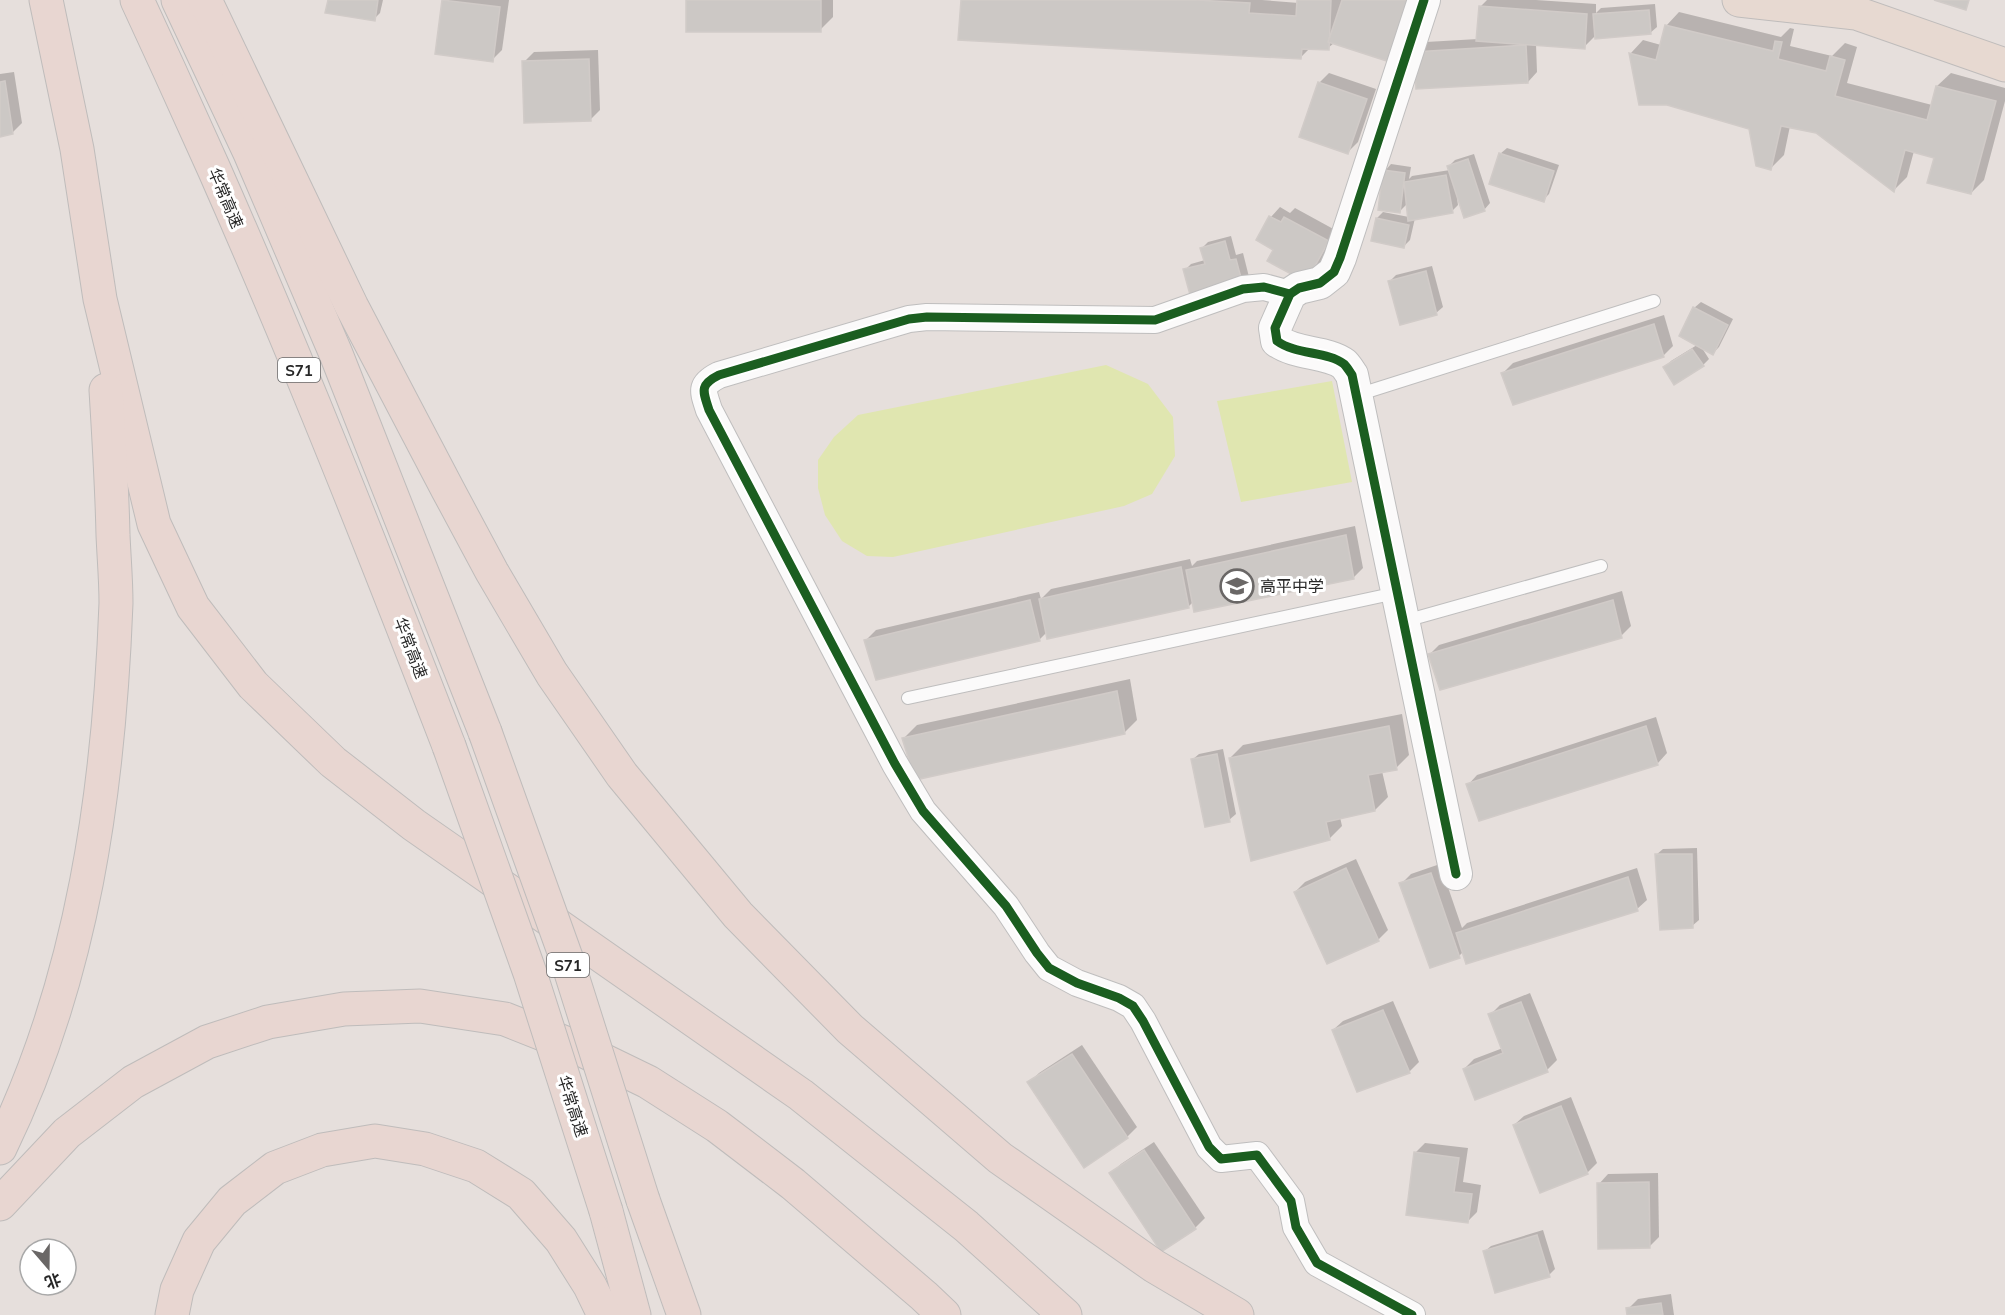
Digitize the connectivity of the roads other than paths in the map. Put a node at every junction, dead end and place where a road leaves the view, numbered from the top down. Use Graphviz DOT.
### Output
graph roads {
  1 [pos="46,0"];
  2 [pos="137,0"];
  3 [pos="178,0"];
  4 [pos="205,0"];
  5 [pos="1424,0"];
  6 [pos="1739,0"];
  7 [pos="1857,6"];
  8 [pos="2005,65"];
  9 [pos="1290,294"];
  10 [pos="100,299"];
  11 [pos="1654,302"];
  12 [pos="1356,396"];
  13 [pos="1601,566"];
  14 [pos="1401,607"];
  15 [pos="908,698"];
  16 [pos="1456,874"];
  17 [pos="0,1148"];
  18 [pos="643,1200"];
  19 [pos="0,1204"];
  20 [pos="172,1315"];
  21 [pos="604,1315"];
  22 [pos="634,1315"];
  23 [pos="676,1315"];
  24 [pos="684,1315"];
  25 [pos="944,1315"];
  26 [pos="1065,1315"];
  27 [pos="1238,1315"];
  28 [pos="1412,1315"];
  1 -- 10 [label="highway"];
  2 -- 22 [label="highway, 华常高速 / S71, bridge"];
  3 -- 18 [label="highway, S71, bridge"];
  4 -- 27 [label="highway"];
  5 -- 9 [label="street"];
  6 -- 7 [label="highway"];
  7 -- 8 [label="highway"];
  9 -- 12 [label="street"];
  9 -- 28 [label="street"];
  10 -- 17 [label="highway"];
  10 -- 26 [label="highway"];
  11 -- 12 [label="lane"];
  12 -- 14 [label="street"];
  13 -- 14 [label="lane"];
  14 -- 15 [label="lane"];
  14 -- 16 [label="street"];
  18 -- 23 [label="highway, S71"];
  18 -- 24 [label="highway"];
  19 -- 25 [label="highway"];
  20 -- 21 [label="highway"];
}
